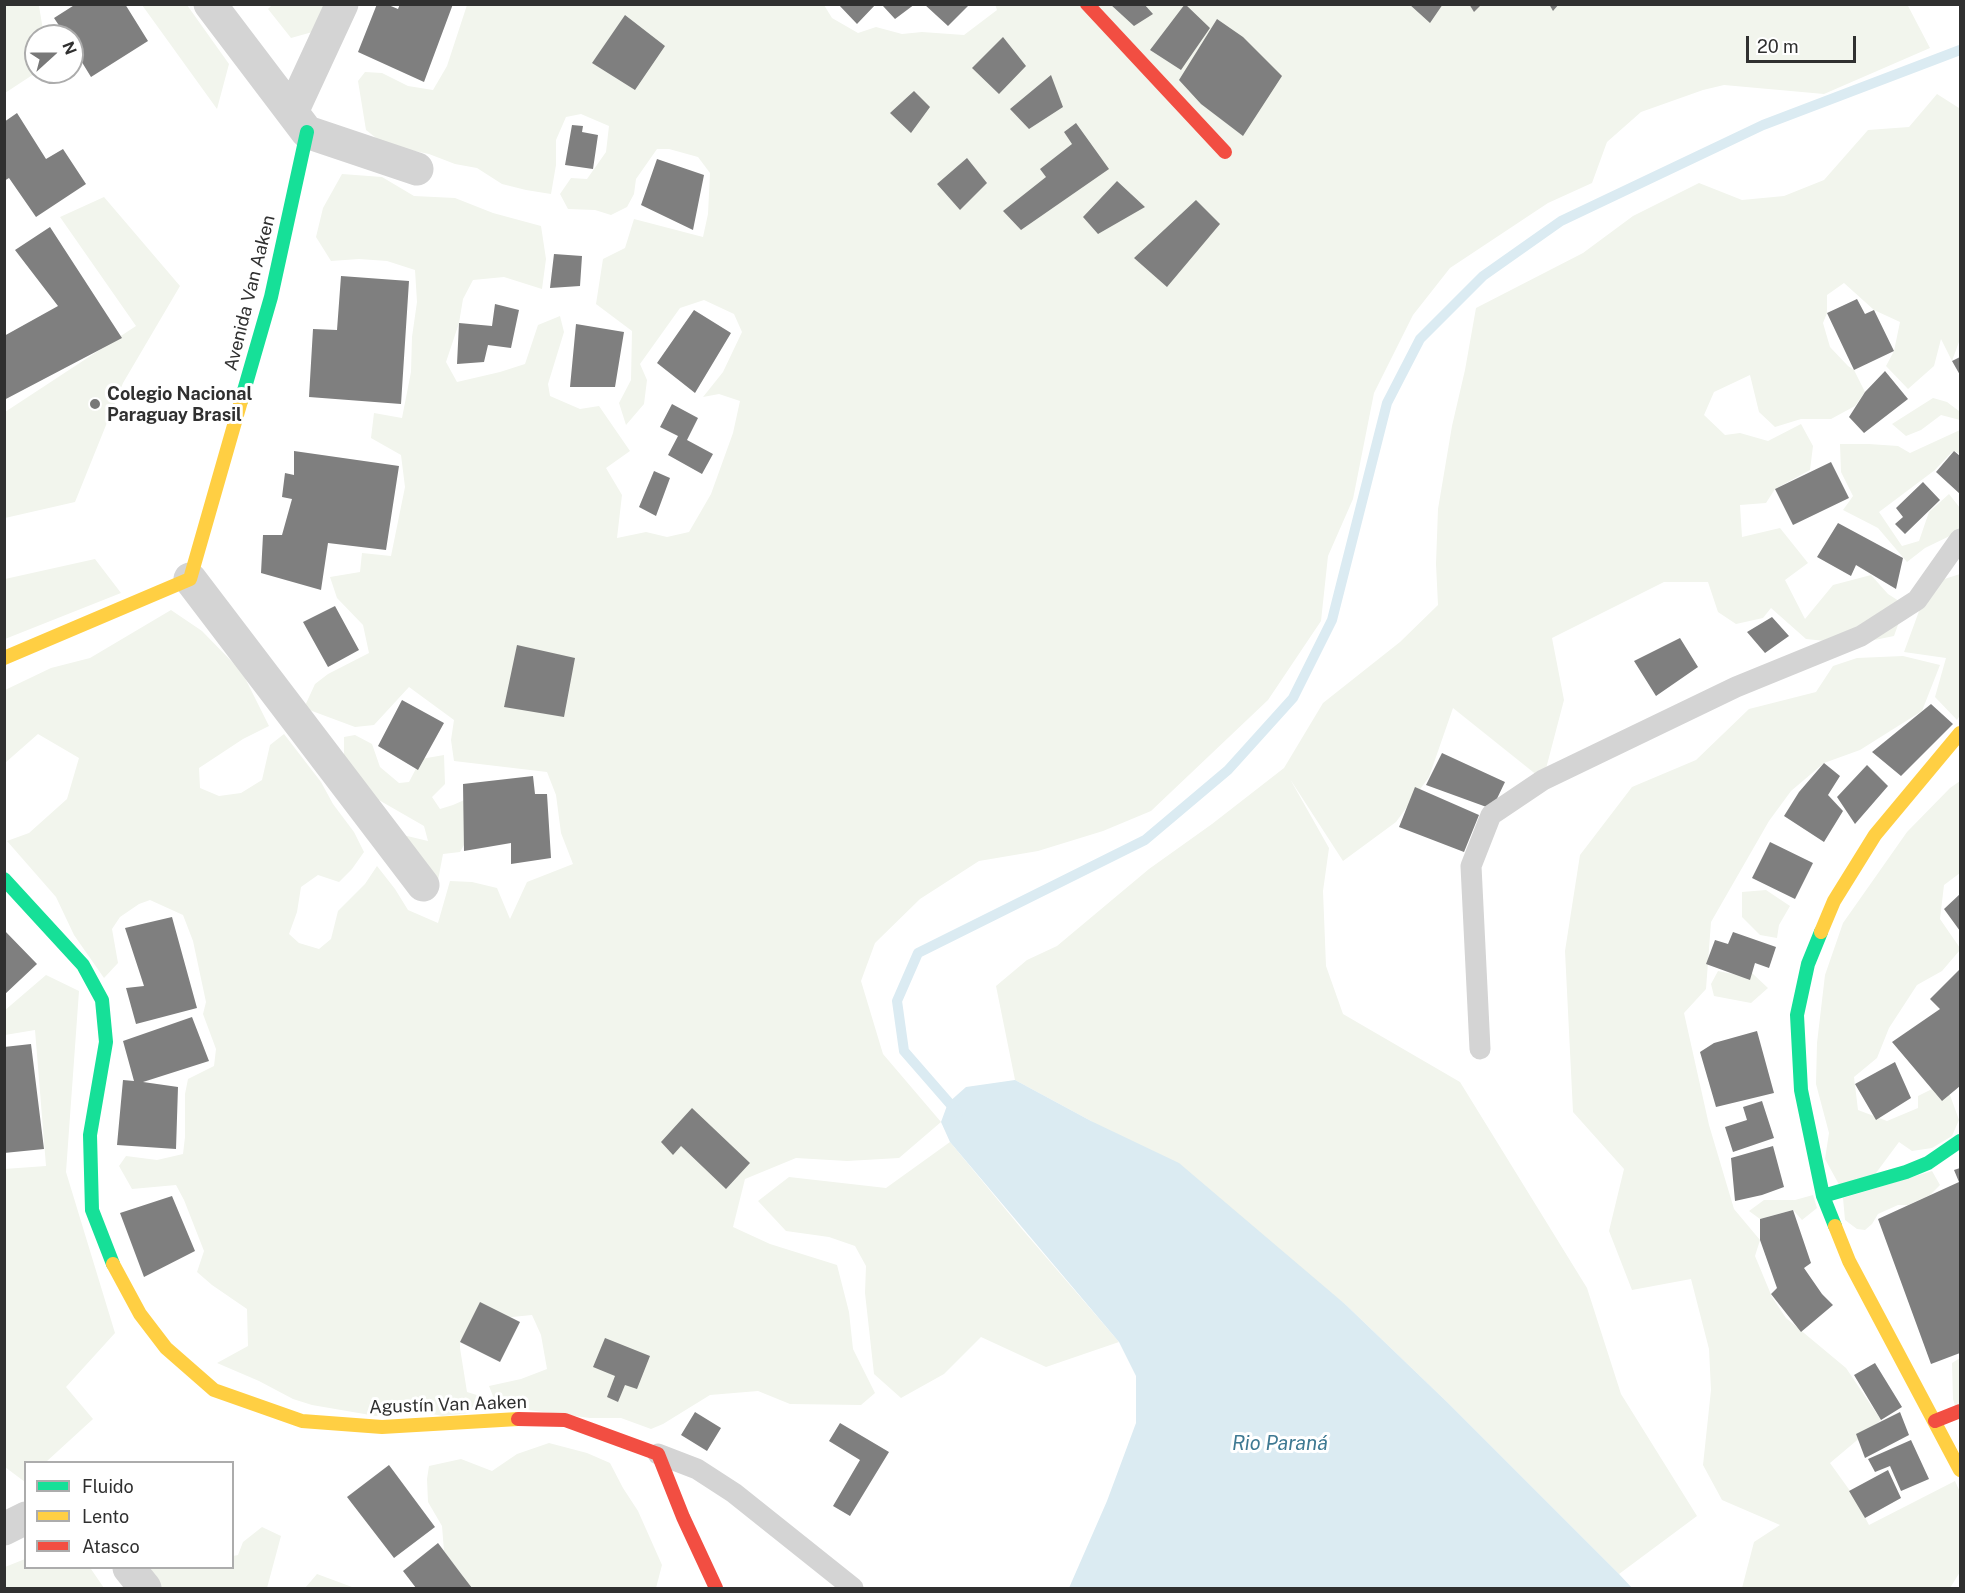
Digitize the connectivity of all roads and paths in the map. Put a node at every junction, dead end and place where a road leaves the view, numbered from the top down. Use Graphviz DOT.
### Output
graph roads {
  1 [pos="210,4"];
  2 [pos="342,4"];
  3 [pos="1087,4"];
  4 [pos="299,122"];
  5 [pos="1225,152"];
  6 [pos="417,169"];
  7 [pos="1960,539"];
  8 [pos="190,579"];
  9 [pos="4,658"];
  10 [pos="1960,733"];
  11 [pos="4,879"];
  12 [pos="423,885"];
  13 [pos="1480,1049"];
  14 [pos="1960,1141"];
  15 [pos="1823,1196"];
  16 [pos="1960,1411"];
  17 [pos="1935,1421"];
  18 [pos="658,1454"];
  19 [pos="1960,1470"];
  20 [pos="24,1519"];
  21 [pos="4,1529"];
  22 [pos="130,1569"];
  23 [pos="145,1588"];
  24 [pos="716,1588"];
  25 [pos="853,1588"];
  1 -- 4 [label="street"];
  2 -- 4 [label="street"];
  3 -- 5 [label="street"];
  4 -- 6 [label="street"];
  4 -- 8 [label="street, Avenida Van Aaken"];
  7 -- 13 [label="lane"];
  8 -- 9 [label="street"];
  8 -- 12 [label="street"];
  10 -- 15 [label="street"];
  11 -- 18 [label="street, Agustín Van Aaken"];
  14 -- 15 [label="street"];
  15 -- 17 [label="street"];
  16 -- 17 [label="street"];
  17 -- 19 [label="street"];
  18 -- 24 [label="street"];
  18 -- 25 [label="lane"];
  20 -- 21 [label="street"];
  22 -- 23 [label="street"];
}
